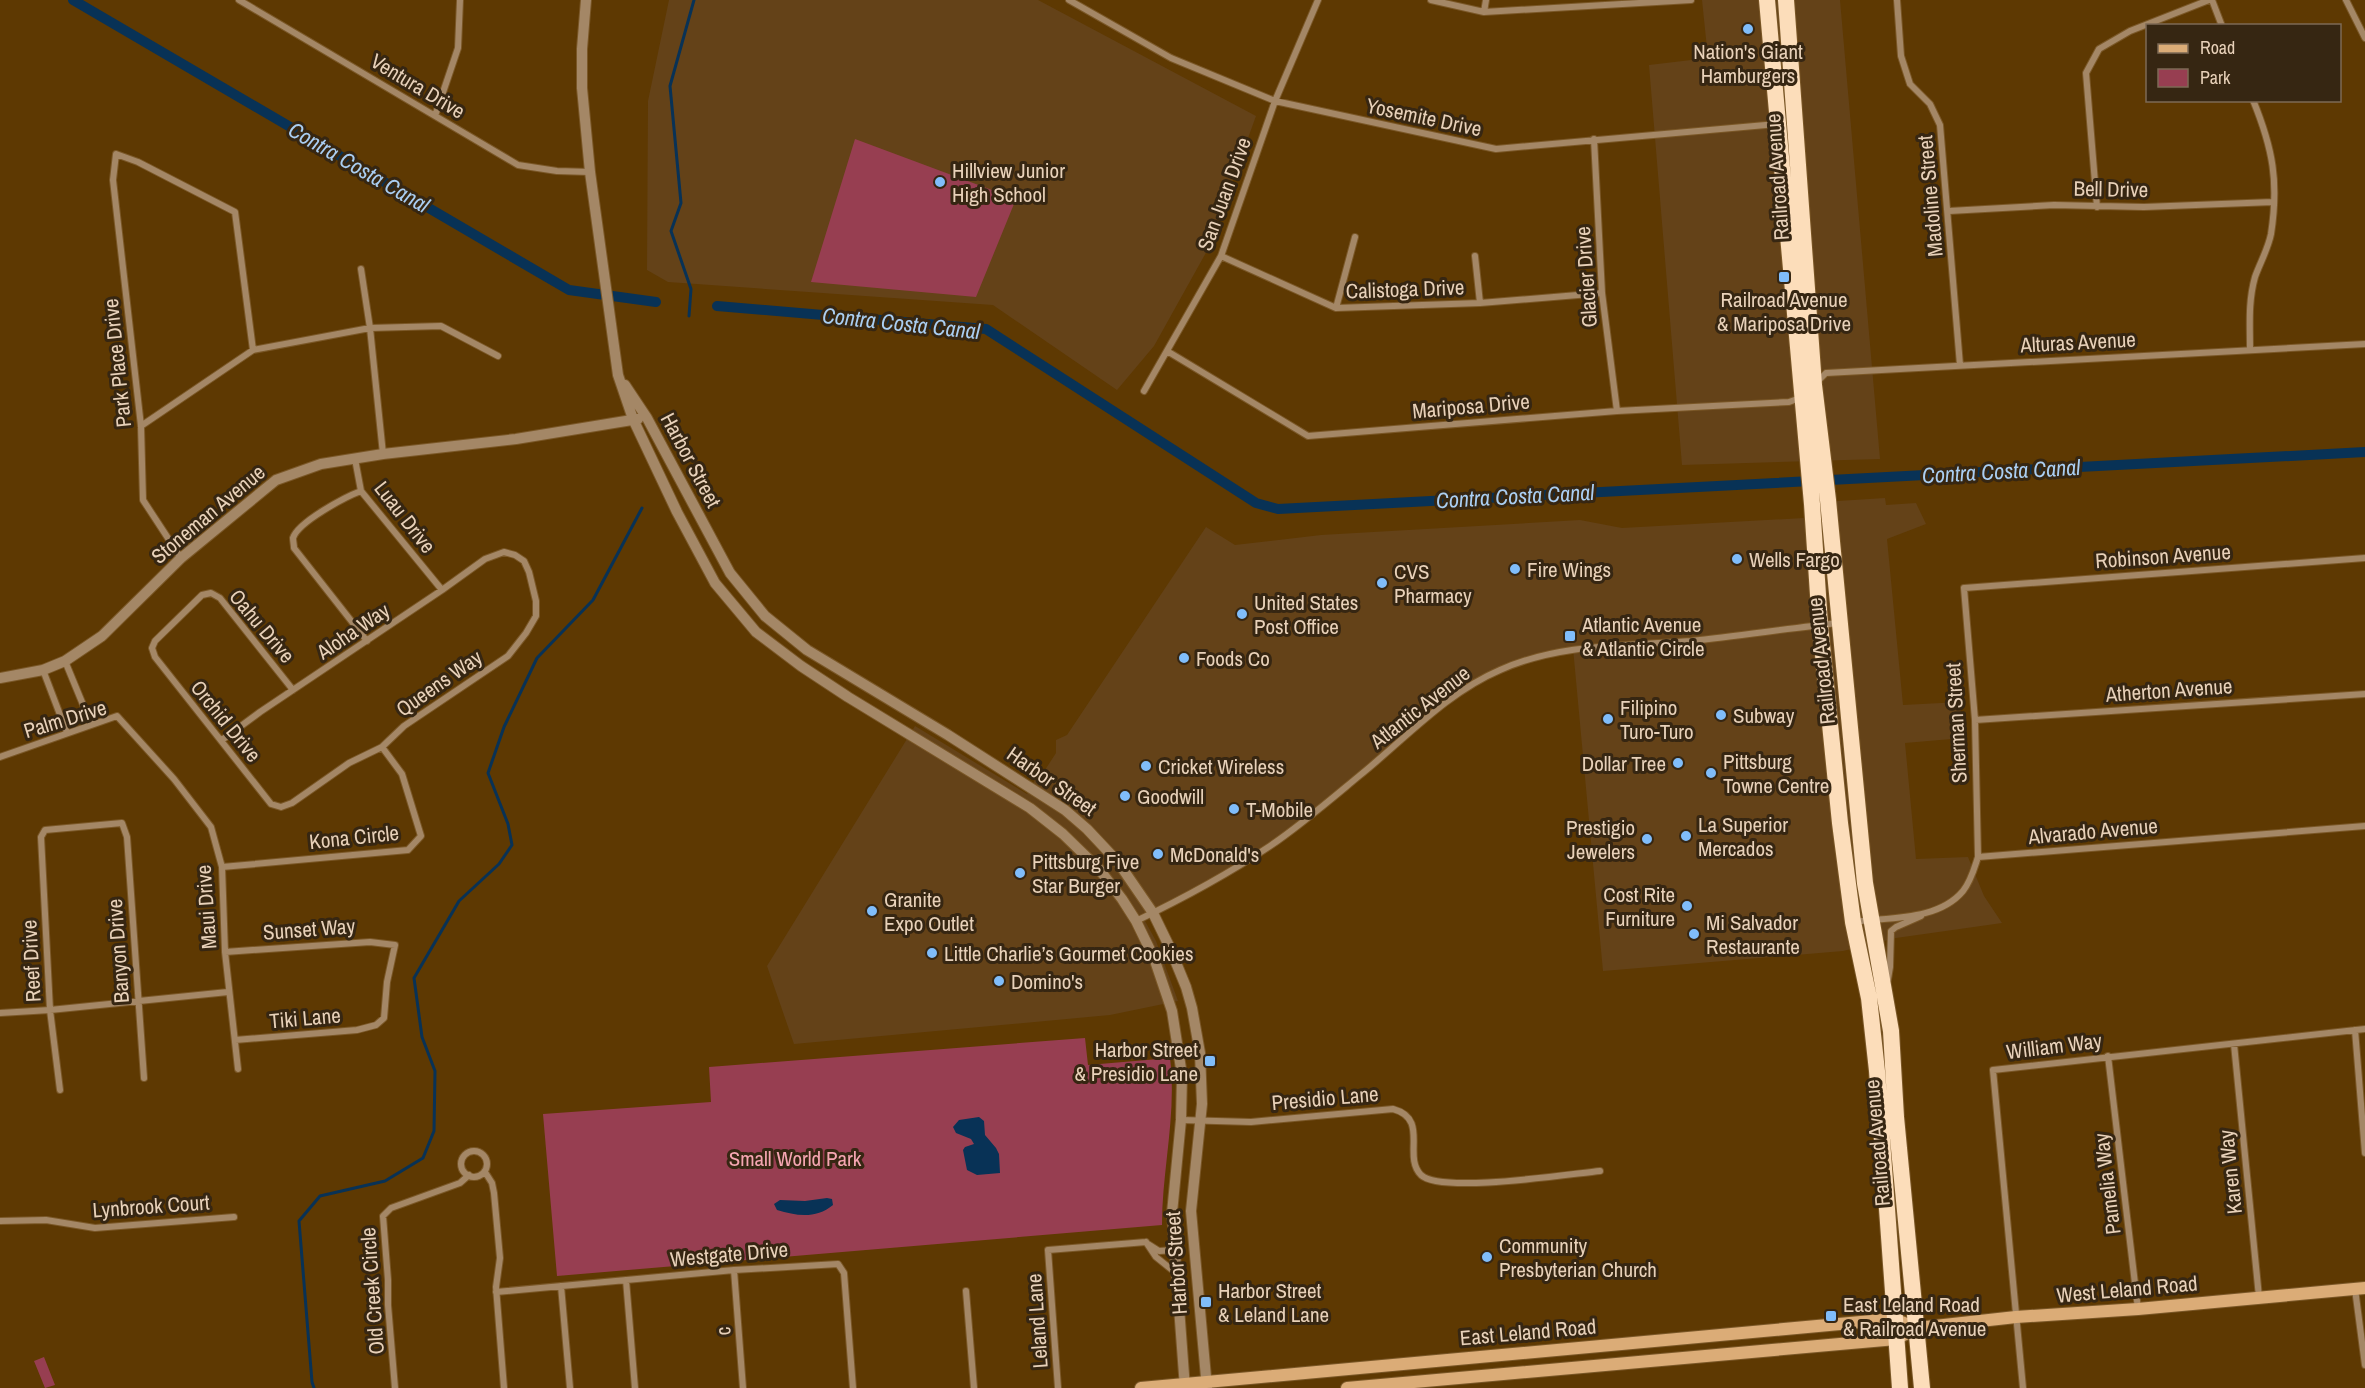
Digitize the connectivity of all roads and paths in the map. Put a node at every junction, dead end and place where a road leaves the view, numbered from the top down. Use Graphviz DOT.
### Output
graph roads {
  1 [pos="239,0"];
  2 [pos="460,0"];
  3 [pos="586,0"];
  4 [pos="1069,0"];
  5 [pos="1318,0"];
  6 [pos="1431,0"];
  7 [pos="1486,0"];
  8 [pos="1691,0"];
  9 [pos="1767,0"];
  10 [pos="1786,0"];
  11 [pos="1897,0"];
  12 [pos="2211,0"];
  13 [pos="2346,0"];
  14 [pos="1484,12"];
  15 [pos="2148,24"];
  16 [pos="2221,24"];
  17 [pos="2146,25"];
  18 [pos="2365,38"];
  19 [pos="1275,101"];
  20 [pos="2254,102"];
  21 [pos="435,116"];
  22 [pos="1796,122"];
  23 [pos="1778,124"];
  24 [pos="1594,139"];
  25 [pos="590,172"];
  26 [pos="2273,202"];
  27 [pos="2097,207"];
  28 [pos="1948,211"];
  29 [pos="1355,237"];
  30 [pos="1475,255"];
  31 [pos="1221,256"];
  32 [pos="361,269"];
  33 [pos="1602,293"];
  34 [pos="1480,303"];
  35 [pos="1336,308"];
  36 [pos="370,328"];
  37 [pos="2365,344"];
  38 [pos="254,350"];
  39 [pos="2250,350"];
  40 [pos="1167,351"];
  41 [pos="498,356"];
  42 [pos="1960,365"];
  43 [pos="618,375"];
  44 [pos="1814,385"];
  45 [pos="1144,391"];
  46 [pos="1802,398"];
  47 [pos="1617,411"];
  48 [pos="647,418"];
  49 [pos="633,419"];
  50 [pos="141,426"];
  51 [pos="383,454"];
  52 [pos="355,459"];
  53 [pos="1815,462"];
  54 [pos="361,491"];
  55 [pos="1820,502"];
  56 [pos="504,552"];
  57 [pos="181,558"];
  58 [pos="2365,558"];
  59 [pos="1964,588"];
  60 [pos="442,590"];
  61 [pos="1839,623"];
  62 [pos="1820,625"];
  63 [pos="367,641"];
  64 [pos="152,648"];
  65 [pos="65,661"];
  66 [pos="43,670"];
  67 [pos="0,678"];
  68 [pos="293,690"];
  69 [pos="2365,694"];
  70 [pos="1975,720"];
  71 [pos="91,724"];
  72 [pos="67,733"];
  73 [pos="135,734"];
  74 [pos="222,740"];
  75 [pos="382,747"];
  76 [pos="0,758"];
  77 [pos="1040,792"];
  78 [pos="281,807"];
  79 [pos="1030,808"];
  80 [pos="122,823"];
  81 [pos="2365,826"];
  82 [pos="1978,857"];
  83 [pos="222,867"];
  84 [pos="1931,912"];
  85 [pos="1153,913"];
  86 [pos="1871,919"];
  87 [pos="1136,921"];
  88 [pos="1853,922"];
  89 [pos="225,952"];
  90 [pos="228,992"];
  91 [pos="1885,994"];
  92 [pos="138,1000"];
  93 [pos="50,1010"];
  94 [pos="0,1012"];
  95 [pos="376,1025"];
  96 [pos="2365,1029"];
  97 [pos="2355,1030"];
  98 [pos="235,1040"];
  99 [pos="2234,1044"];
  100 [pos="2108,1056"];
  101 [pos="238,1069"];
  102 [pos="144,1078"];
  103 [pos="60,1090"];
  104 [pos="1181,1120"];
  105 [pos="1201,1122"];
  106 [pos="2365,1153"];
  107 [pos="1600,1171"];
  108 [pos="485,1172"];
  109 [pos="469,1175"];
  110 [pos="234,1217"];
  111 [pos="0,1221"];
  112 [pos="1146,1242"];
  113 [pos="1174,1250"];
  114 [pos="734,1270"];
  115 [pos="1177,1273"];
  116 [pos="626,1280"];
  117 [pos="561,1286"];
  118 [pos="2360,1288"];
  119 [pos="966,1291"];
  120 [pos="496,1292"];
  121 [pos="2259,1297"];
  122 [pos="2138,1309"];
  123 [pos="2016,1317"];
  124 [pos="1894,1319"];
  125 [pos="1917,1328"];
  126 [pos="1896,1339"];
  127 [pos="2365,1365"];
  128 [pos="1206,1385"];
  129 [pos="1185,1386"];
  130 [pos="395,1388"];
  131 [pos="504,1388"];
  132 [pos="570,1388"];
  133 [pos="635,1388"];
  134 [pos="743,1388"];
  135 [pos="853,1388"];
  136 [pos="974,1388"];
  137 [pos="1058,1388"];
  138 [pos="1141,1388"];
  139 [pos="1347,1388"];
  140 [pos="1900,1388"];
  141 [pos="1922,1388"];
  142 [pos="2023,1388"];
  1 -- 21 [label="street, Ventura Drive"];
  2 -- 21 [label="street"];
  3 -- 25 [label="street, Harbor Street"];
  4 -- 19 [label="street, Yosemite Drive"];
  5 -- 19 [label="street, San Juan Drive"];
  6 -- 14 [label="street"];
  7 -- 14 [label="street"];
  8 -- 14 [label="street"];
  9 -- 23 [label="highway, Railroad Avenue"];
  10 -- 22 [label="highway, Railroad Avenue"];
  11 -- 28 [label="street, Madoline Street"];
  12 -- 15 [label="street"];
  12 -- 16 [label="street"];
  13 -- 18 [label="street"];
  17 -- 27 [label="street"];
  19 -- 24 [label="street, Yosemite Drive"];
  19 -- 31 [label="street, San Juan Drive"];
  20 -- 26 [label="street"];
  21 -- 25 [label="street, Ventura Drive"];
  22 -- 23 [label="street, Yosemite Drive"];
  22 -- 44 [label="highway, Railroad Avenue"];
  23 -- 24 [label="street, Yosemite Drive"];
  23 -- 46 [label="highway, Railroad Avenue"];
  24 -- 33 [label="street, Glacier Drive"];
  25 -- 43 [label="street, Harbor Street"];
  26 -- 27 [label="street, Bell Drive"];
  26 -- 39 [label="street"];
  27 -- 28 [label="street, Bell Drive"];
  28 -- 42 [label="street, Madoline Street"];
  29 -- 35 [label="street"];
  30 -- 34 [label="street"];
  31 -- 35 [label="street, Calistoga Drive"];
  31 -- 40 [label="street, San Juan Drive"];
  32 -- 36 [label="street"];
  33 -- 34 [label="street, Calistoga Drive"];
  33 -- 47 [label="street, Glacier Drive"];
  34 -- 35 [label="street, Calistoga Drive"];
  36 -- 38 [label="street"];
  36 -- 41 [label="street"];
  36 -- 51 [label="street"];
  37 -- 39 [label="street, Alturas Avenue"];
  38 -- 50 [label="street"];
  38 -- 50 [label="street, Park Place Drive"];
  39 -- 42 [label="street, Alturas Avenue"];
  40 -- 45 [label="street, San Juan Drive"];
  40 -- 47 [label="street, Mariposa Drive"];
  42 -- 44 [label="street, Alturas Avenue"];
  43 -- 48 [label="street, Harbor Street"];
  43 -- 49 [label="street, Harbor Street"];
  44 -- 46 [label="street, Alturas Avenue"];
  44 -- 53 [label="highway, Railroad Avenue"];
  46 -- 47 [label="street, Mariposa Drive"];
  46 -- 53 [label="highway, Railroad Avenue"];
  48 -- 49 [label="street, Stoneman Avenue"];
  48 -- 77 [label="street, Harbor Street"];
  49 -- 51 [label="street, Stoneman Avenue"];
  49 -- 79 [label="street, Harbor Street"];
  50 -- 57 [label="street, Park Place Drive"];
  51 -- 52 [label="street, Stoneman Avenue"];
  52 -- 54 [label="street, Luau Drive"];
  52 -- 57 [label="street, Stoneman Avenue"];
  53 -- 55 [label="highway, Railroad Avenue"];
  54 -- 60 [label="street, Luau Drive"];
  54 -- 63 [label="street"];
  55 -- 61 [label="highway, Railroad Avenue"];
  55 -- 62 [label="highway, Railroad Avenue"];
  56 -- 60 [label="street, Aloha Way"];
  56 -- 75 [label="street, Queens Way"];
  57 -- 65 [label="street, Stoneman Avenue"];
  58 -- 59 [label="street, Robinson Avenue"];
  59 -- 70 [label="street, Sherman Street"];
  60 -- 63 [label="street, Aloha Way"];
  61 -- 62 [label="street, Atlantic Avenue"];
  61 -- 86 [label="highway, Railroad Avenue"];
  62 -- 85 [label="street, Atlantic Avenue"];
  62 -- 88 [label="highway, Railroad Avenue"];
  63 -- 68 [label="street, Aloha Way"];
  64 -- 68 [label="street, Oahu Drive"];
  64 -- 74 [label="street, Orchid Drive"];
  65 -- 66 [label="street, Stoneman Avenue"];
  65 -- 71 [label="street"];
  66 -- 67 [label="street, Stoneman Avenue"];
  66 -- 72 [label="street"];
  68 -- 74 [label="street, Aloha Way"];
  69 -- 70 [label="street, Atherton Avenue"];
  70 -- 82 [label="street, Sherman Street"];
  71 -- 72 [label="street, Palm Drive"];
  71 -- 73 [label="street, Palm Drive"];
  72 -- 76 [label="street, Palm Drive"];
  73 -- 83 [label="street, Maui Drive"];
  74 -- 78 [label="street, Orchid Drive"];
  75 -- 78 [label="street, Queens Way"];
  75 -- 83 [label="street, Kona Circle"];
  77 -- 79 [label="street"];
  77 -- 85 [label="street, Harbor Street"];
  79 -- 87 [label="street, Harbor Street"];
  80 -- 92 [label="street, Banyon Drive"];
  80 -- 93 [label="street, Reef Drive"];
  81 -- 82 [label="street, Alvarado Avenue"];
  82 -- 84 [label="street"];
  83 -- 89 [label="street, Maui Drive"];
  84 -- 86 [label="street"];
  84 -- 91 [label="street"];
  85 -- 87 [label="street, Atlantic Avenue"];
  85 -- 105 [label="street, Harbor Street"];
  86 -- 88 [label="street"];
  86 -- 91 [label="highway, Railroad Avenue"];
  87 -- 104 [label="street, Harbor Street"];
  88 -- 124 [label="highway, Railroad Avenue"];
  89 -- 90 [label="street, Maui Drive"];
  89 -- 95 [label="street, Sunset Way"];
  90 -- 92 [label="street"];
  90 -- 98 [label="street, Maui Drive"];
  91 -- 125 [label="highway, Railroad Avenue"];
  92 -- 93 [label="street"];
  92 -- 102 [label="street, Banyon Drive"];
  93 -- 94 [label="street"];
  93 -- 103 [label="street, Reef Drive"];
  95 -- 98 [label="street, Tiki Lane"];
  96 -- 97 [label="street, William Way"];
  97 -- 99 [label="street, William Way"];
  97 -- 106 [label="street"];
  98 -- 101 [label="street, Maui Drive"];
  99 -- 100 [label="street, William Way"];
  99 -- 121 [label="street, Karen Way"];
  100 -- 122 [label="street, Pamelia Way"];
  100 -- 123 [label="street, William Way"];
  104 -- 105 [label="street, Presidio Lane"];
  104 -- 113 [label="street, Harbor Street"];
  105 -- 107 [label="street, Presidio Lane"];
  105 -- 128 [label="street, Harbor Street"];
  108 -- 109 [label="street"];
  108 -- 109 [label="street"];
  108 -- 120 [label="street"];
  109 -- 130 [label="street, Old Creek Circle"];
  110 -- 111 [label="street, Lynbrook Court"];
  112 -- 113 [label="street"];
  112 -- 115 [label="street"];
  112 -- 137 [label="street, Leland Lane"];
  113 -- 115 [label="street, Harbor Street"];
  114 -- 116 [label="street, Westgate Drive"];
  114 -- 134 [label="street, c"];
  114 -- 135 [label="street, Westgate Drive"];
  115 -- 129 [label="street, Harbor Street"];
  116 -- 117 [label="street, Westgate Drive"];
  116 -- 133 [label="street"];
  117 -- 120 [label="street, Westgate Drive"];
  117 -- 132 [label="street"];
  118 -- 121 [label="main road, West Leland Road"];
  118 -- 127 [label="street"];
  119 -- 136 [label="street"];
  120 -- 131 [label="street"];
  121 -- 122 [label="main road, West Leland Road"];
  122 -- 123 [label="main road, West Leland Road"];
  123 -- 125 [label="main road, West Leland Road"];
  123 -- 142 [label="street, William Way"];
  124 -- 125 [label="main road, East Leland Road"];
  124 -- 126 [label="highway, Railroad Avenue"];
  124 -- 128 [label="main road, East Leland Road"];
  125 -- 126 [label="main road, West Leland Road"];
  125 -- 141 [label="highway, Railroad Avenue"];
  126 -- 139 [label="main road, East Leland Road"];
  126 -- 140 [label="highway, Railroad Avenue"];
  128 -- 129 [label="main road, East Leland Road"];
  129 -- 138 [label="main road, East Leland Road"];
}
